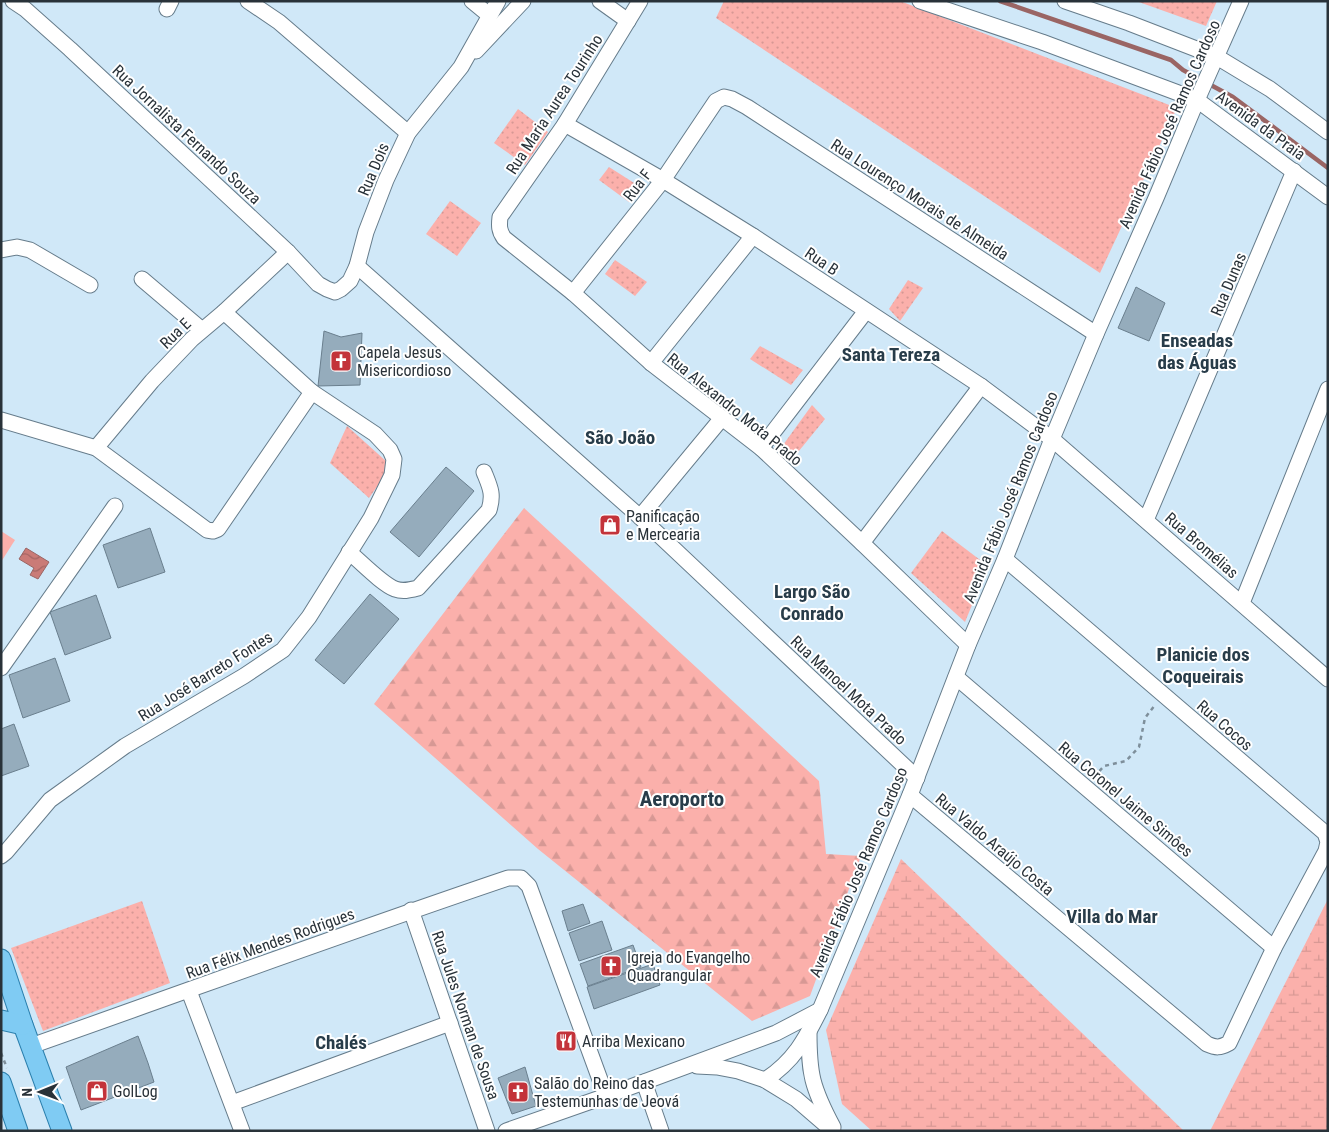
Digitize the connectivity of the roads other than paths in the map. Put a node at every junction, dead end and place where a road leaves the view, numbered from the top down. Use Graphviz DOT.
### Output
graph roads {
  1 [pos="13,1"];
  2 [pos="248,1"];
  3 [pos="472,1"];
  4 [pos="498,1"];
  5 [pos="523,1"];
  6 [pos="600,1"];
  7 [pos="640,1"];
  8 [pos="920,1"];
  9 [pos="1065,1"];
  10 [pos="1242,1"];
  11 [pos="489,16"];
  12 [pos="628,20"];
  13 [pos="1214,63"];
  14 [pos="461,67"];
  15 [pos="724,97"];
  16 [pos="1198,98"];
  17 [pos="565,124"];
  18 [pos="1328,132"];
  19 [pos="408,133"];
  20 [pos="1294,171"];
  21 [pos="663,180"];
  22 [pos="1328,197"];
  23 [pos="498,226"];
  24 [pos="753,236"];
  25 [pos="1,250"];
  26 [pos="288,252"];
  27 [pos="357,266"];
  28 [pos="142,279"];
  29 [pos="90,285"];
  30 [pos="335,292"];
  31 [pos="573,293"];
  32 [pos="866,311"];
  33 [pos="224,312"];
  34 [pos="202,330"];
  35 [pos="1096,334"];
  36 [pos="651,363"];
  37 [pos="981,386"];
  38 [pos="1328,389"];
  39 [pos="312,392"];
  40 [pos="722,418"];
  41 [pos="1,420"];
  42 [pos="1052,439"];
  43 [pos="96,448"];
  44 [pos="761,448"];
  45 [pos="484,472"];
  46 [pos="115,506"];
  47 [pos="640,517"];
  48 [pos="1146,520"];
  49 [pos="862,542"];
  50 [pos="349,552"];
  51 [pos="1005,559"];
  52 [pos="1242,603"];
  53 [pos="968,645"];
  54 [pos="1,668"];
  55 [pos="956,677"];
  56 [pos="1328,679"];
  57 [pos="917,778"];
  58 [pos="910,795"];
  59 [pos="1328,842"];
  60 [pos="1,856"];
  61 [pos="411,910"];
  62 [pos="1274,948"];
  63 [pos="1,959"];
  64 [pos="189,991"];
  65 [pos="820,1010"];
  66 [pos="1,1020"];
  67 [pos="450,1023"];
  68 [pos="23,1024"];
  69 [pos="809,1032"];
  70 [pos="31,1046"];
  71 [pos="691,1065"];
  72 [pos="765,1080"];
  73 [pos="1,1082"];
  74 [pos="644,1082"];
  75 [pos="606,1096"];
  76 [pos="232,1103"];
  77 [pos="537,1126"];
  78 [pos="18,1131"];
  79 [pos="62,1131"];
  80 [pos="242,1131"];
  81 [pos="487,1131"];
  82 [pos="506,1131"];
  83 [pos="661,1131"];
  84 [pos="834,1131"];
  1 -- 26 [label="street, Rua Jornalista Fernando Souza"];
  2 -- 19 [label="street"];
  3 -- 11 [label="street"];
  4 -- 11 [label="street, Rua Dois"];
  5 -- 14 [label="street, Rua Dois"];
  6 -- 12 [label="street"];
  7 -- 12 [label="street, Rua Maria Aurea Tourinho"];
  8 -- 16 [label="street, Avenida da Praia"];
  9 -- 13 [label="street"];
  10 -- 13 [label="street, Avenida Fábio José Ramos Cardoso"];
  11 -- 14 [label="street, Rua Dois"];
  12 -- 17 [label="street, Rua Maria Aurea Tourinho"];
  13 -- 16 [label="street, Avenida Fábio José Ramos Cardoso"];
  13 -- 18 [label="street"];
  14 -- 19 [label="street, Rua Dois"];
  15 -- 21 [label="street, Rua F"];
  15 -- 35 [label="street, Rua Lourenço Morais de Almeida"];
  16 -- 20 [label="street, Avenida da Praia"];
  16 -- 35 [label="street, Avenida Fábio José Ramos Cardoso"];
  17 -- 21 [label="street, Rua B"];
  17 -- 23 [label="street, Rua Maria Aurea Tourinho"];
  19 -- 27 [label="street, Rua Dois"];
  20 -- 22 [label="street, Avenida da Praia"];
  20 -- 48 [label="street, Rua Dunas"];
  21 -- 24 [label="street, Rua B"];
  21 -- 31 [label="street, Rua F"];
  23 -- 31 [label="street, Rua Alexandro Mota Prado"];
  24 -- 32 [label="street, Rua B"];
  24 -- 36 [label="street"];
  25 -- 29 [label="street"];
  26 -- 30 [label="street, Rua Jornalista Fernando Souza"];
  26 -- 33 [label="street, Rua E"];
  27 -- 30 [label="street, Rua Dois"];
  27 -- 47 [label="street, Rua Manoel Mota Prado"];
  28 -- 34 [label="street"];
  31 -- 36 [label="street, Rua Alexandro Mota Prado"];
  32 -- 37 [label="street, Rua B"];
  32 -- 44 [label="street"];
  33 -- 34 [label="street, Rua E"];
  33 -- 39 [label="street"];
  34 -- 43 [label="street, Rua E"];
  35 -- 42 [label="street, Avenida Fábio José Ramos Cardoso"];
  36 -- 40 [label="street, Rua Alexandro Mota Prado"];
  37 -- 42 [label="street, Rua B"];
  37 -- 49 [label="street"];
  38 -- 52 [label="street"];
  39 -- 43 [label="street"];
  39 -- 50 [label="street, Rua José Barreto Fontes"];
  40 -- 44 [label="street, Rua Alexandro Mota Prado"];
  40 -- 47 [label="street"];
  41 -- 43 [label="street"];
  42 -- 48 [label="street, Rua Bromélias"];
  42 -- 51 [label="street, Avenida Fábio José Ramos Cardoso"];
  44 -- 49 [label="street, Rua Alexandro Mota Prado"];
  45 -- 50 [label="street"];
  46 -- 54 [label="street"];
  47 -- 57 [label="street, Rua Manoel Mota Prado"];
  48 -- 52 [label="street, Rua Bromélias"];
  49 -- 53 [label="street, Rua Alexandro Mota Prado"];
  50 -- 60 [label="street, Rua José Barreto Fontes"];
  51 -- 53 [label="street, Avenida Fábio José Ramos Cardoso"];
  51 -- 59 [label="street, Rua Cocos"];
  52 -- 56 [label="street, Rua Bromélias"];
  53 -- 55 [label="street, Avenida Fábio José Ramos Cardoso"];
  55 -- 57 [label="street, Avenida Fábio José Ramos Cardoso"];
  55 -- 62 [label="street, Rua Coronel Jaime Simôes"];
  57 -- 58 [label="street, Avenida Fábio José Ramos Cardoso"];
  58 -- 62 [label="street, Rua Valdo Araújo Costa"];
  58 -- 65 [label="street, Avenida Fábio José Ramos Cardoso"];
  59 -- 62 [label="street"];
  61 -- 64 [label="street, Rua Félix Mendes Rodrigues"];
  61 -- 67 [label="street, Rua Jules Norman de Sousa"];
  61 -- 75 [label="street, Rua Félix Mendes Rodrigues"];
  63 -- 68 [label="main road"];
  64 -- 70 [label="street, Rua Félix Mendes Rodrigues"];
  64 -- 76 [label="street"];
  65 -- 69 [label="street, Avenida Fábio José Ramos Cardoso"];
  65 -- 71 [label="street"];
  66 -- 68 [label="main road"];
  67 -- 76 [label="street"];
  67 -- 81 [label="street, Rua Jules Norman de Sousa"];
  68 -- 70 [label="main road"];
  69 -- 72 [label="street, Avenida Fábio José Ramos Cardoso"];
  69 -- 84 [label="street"];
  70 -- 79 [label="main road"];
  71 -- 72 [label="street"];
  71 -- 74 [label="street"];
  72 -- 84 [label="street"];
  73 -- 78 [label="main road"];
  74 -- 75 [label="street"];
  74 -- 83 [label="street"];
  75 -- 77 [label="street"];
  76 -- 80 [label="street"];
  77 -- 82 [label="street"];
}
